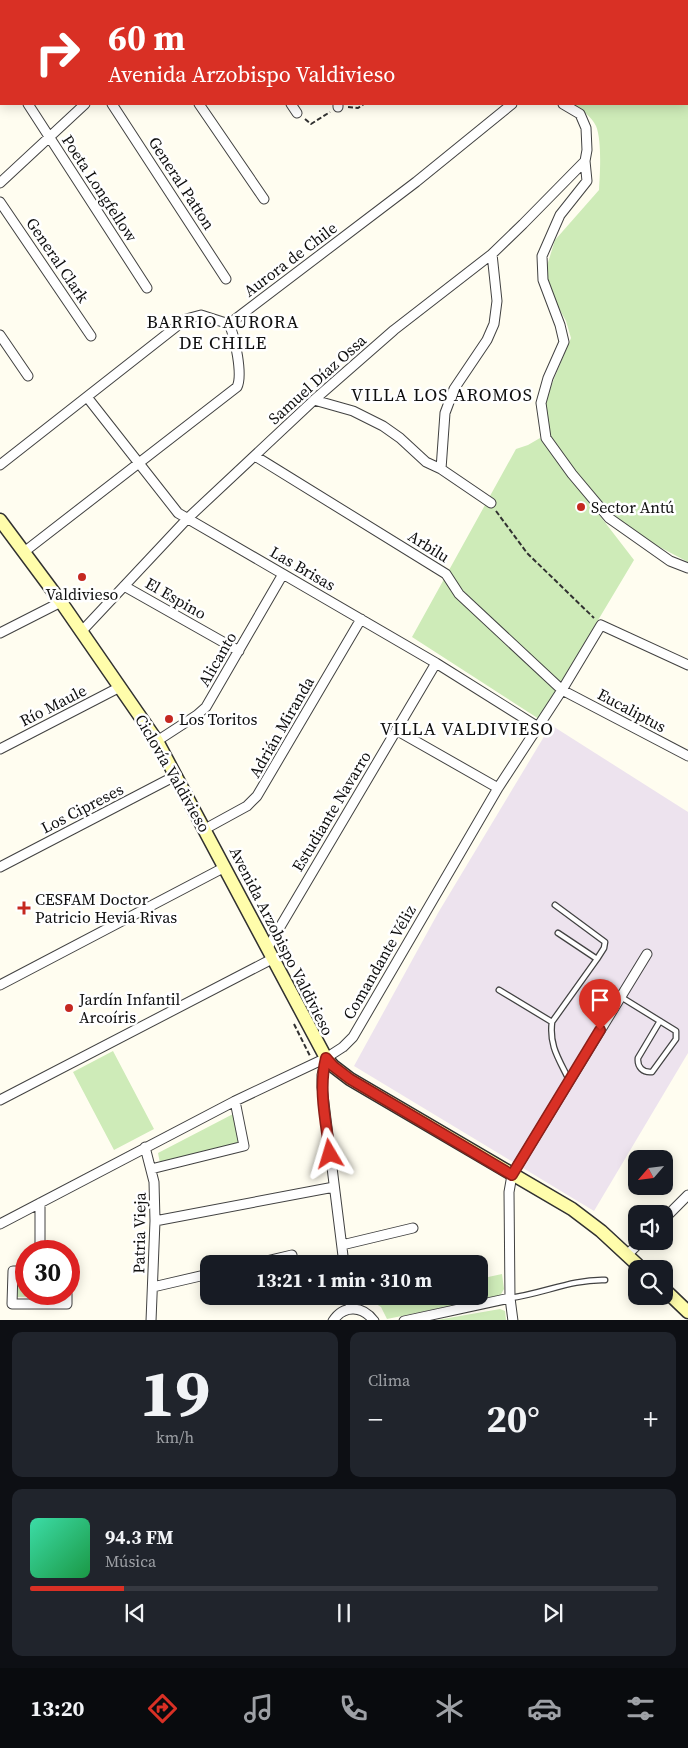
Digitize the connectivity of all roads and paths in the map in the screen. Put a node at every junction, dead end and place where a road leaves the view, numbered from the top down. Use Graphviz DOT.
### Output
graph roads {
  1 [pos="29,105"];
  2 [pos="83,105"];
  3 [pos="113,105"];
  4 [pos="200,105"];
  5 [pos="292,105"];
  6 [pos="338,105"];
  7 [pos="362,105"];
  8 [pos="511,105"];
  9 [pos="565,105"];
  10 [pos="297,113"];
  11 [pos="49,138"];
  12 [pos="585,161"];
  13 [pos="0,183"];
  14 [pos="264,199"];
  15 [pos="0,202"];
  16 [pos="492,254"];
  17 [pos="226,279"];
  18 [pos="147,288"];
  19 [pos="229,324"];
  20 [pos="0,335"];
  21 [pos="91,336"];
  22 [pos="28,376"];
  23 [pos="87,396"];
  24 [pos="314,400"];
  25 [pos="255,456"];
  26 [pos="139,463"];
  27 [pos="0,465"];
  28 [pos="441,469"];
  29 [pos="491,503"];
  30 [pos="187,518"];
  31 [pos="0,520"];
  32 [pos="24,552"];
  33 [pos="688,568"];
  34 [pos="283,574"];
  35 [pos="124,586"];
  36 [pos="60,602"];
  37 [pos="361,619"];
  38 [pos="601,625"];
  39 [pos="81,632"];
  40 [pos="0,633"];
  41 [pos="239,651"];
  42 [pos="436,663"];
  43 [pos="688,665"];
  44 [pos="120,687"];
  45 [pos="562,690"];
  46 [pos="538,727"];
  47 [pos="396,730"];
  48 [pos="158,741"];
  49 [pos="0,749"];
  50 [pos="688,756"];
  51 [pos="177,775"];
  52 [pos="498,788"];
  53 [pos="205,829"];
  54 [pos="0,867"];
  55 [pos="225,867"];
  56 [pos="556,905"];
  57 [pos="558,934"];
  58 [pos="269,954"];
  59 [pos="647,954"];
  60 [pos="597,959"];
  61 [pos="0,985"];
  62 [pos="499,990"];
  63 [pos="621,997"];
  64 [pos="660,1021"];
  65 [pos="292,1022"];
  66 [pos="552,1022"];
  67 [pos="320,1060"];
  68 [pos="570,1081"];
  69 [pos="0,1100"];
  70 [pos="235,1101"];
  71 [pos="145,1147"];
  72 [pos="151,1169"];
  73 [pos="512,1175"];
  74 [pos="334,1187"];
  75 [pos="688,1195"];
  76 [pos="40,1203"];
  77 [pos="673,1210"];
  78 [pos="155,1221"];
  79 [pos="0,1224"];
  80 [pos="413,1228"];
  81 [pos="40,1240"];
  82 [pos="342,1245"];
  83 [pos="632,1250"];
  84 [pos="343,1255"];
  85 [pos="627,1255"];
  86 [pos="632,1260"];
  87 [pos="15,1271"];
  88 [pos="200,1276"];
  89 [pos="605,1280"];
  90 [pos="153,1287"];
  91 [pos="510,1298"];
  92 [pos="673,1298"];
  93 [pos="15,1304"];
  94 [pos="350,1305"];
  95 [pos="351,1308"];
  96 [pos="688,1312"];
  97 [pos="151,1320"];
  98 [pos="333,1320"];
  99 [pos="374,1320"];
  100 [pos="404,1320"];
  101 [pos="513,1320"];
  1 -- 11 [label="street, Poeta Longfellow"];
  2 -- 11 [label="street"];
  3 -- 17 [label="street, General Patton"];
  4 -- 14 [label="street"];
  5 -- 10 [label="street"];
  6 -- 7 [label="path"];
  6 -- 10 [label="path"];
  8 -- 19 [label="street, Aurora de Chile"];
  9 -- 12 [label="street"];
  11 -- 13 [label="street"];
  11 -- 18 [label="street, Poeta Longfellow"];
  12 -- 16 [label="street, Samuel Díaz Ossa"];
  12 -- 33 [label="street"];
  15 -- 21 [label="street, General Clark"];
  16 -- 24 [label="street, Samuel Díaz Ossa"];
  16 -- 28 [label="street"];
  19 -- 23 [label="street"];
  19 -- 26 [label="street"];
  20 -- 22 [label="street"];
  23 -- 26 [label="street, Las Brisas"];
  23 -- 27 [label="street"];
  24 -- 25 [label="street, Samuel Díaz Ossa"];
  24 -- 28 [label="street"];
  25 -- 30 [label="street, Samuel Díaz Ossa"];
  25 -- 45 [label="street, Arbilu"];
  26 -- 30 [label="street, Las Brisas"];
  26 -- 32 [label="street"];
  28 -- 29 [label="street"];
  29 -- 38 [label="path"];
  30 -- 34 [label="street, Las Brisas"];
  30 -- 35 [label="street, Samuel Díaz Ossa"];
  31 -- 32 [label="street, Avenida Arzobispo Valdivieso"];
  32 -- 36 [label="street, Avenida Arzobispo Valdivieso"];
  34 -- 37 [label="street, Las Brisas"];
  34 -- 41 [label="street, Alicanto"];
  35 -- 39 [label="street, Samuel Díaz Ossa"];
  35 -- 41 [label="street, El Espino"];
  36 -- 39 [label="street, Avenida Arzobispo Valdivieso"];
  36 -- 40 [label="street"];
  37 -- 42 [label="street, Las Brisas"];
  37 -- 53 [label="street, Adrián Miranda"];
  38 -- 43 [label="street"];
  38 -- 45 [label="street, Comandante Véliz"];
  39 -- 44 [label="street, Avenida Arzobispo Valdivieso"];
  41 -- 48 [label="street, Alicanto"];
  42 -- 46 [label="street, Las Brisas"];
  42 -- 47 [label="street, Estudiante Navarro"];
  44 -- 48 [label="street, Avenida Arzobispo Valdivieso"];
  44 -- 49 [label="street, Río Maule"];
  45 -- 46 [label="street, Comandante Véliz"];
  45 -- 50 [label="street, Eucaliptus"];
  46 -- 52 [label="street, Comandante Véliz"];
  47 -- 52 [label="street"];
  47 -- 58 [label="street, Estudiante Navarro"];
  48 -- 51 [label="street, Avenida Arzobispo Valdivieso"];
  51 -- 53 [label="street, Avenida Arzobispo Valdivieso"];
  51 -- 54 [label="street, Los Cipreses"];
  52 -- 67 [label="street, Comandante Véliz"];
  53 -- 55 [label="street, Avenida Arzobispo Valdivieso"];
  55 -- 58 [label="street, Avenida Arzobispo Valdivieso"];
  55 -- 61 [label="street"];
  56 -- 60 [label="lane"];
  57 -- 60 [label="lane"];
  58 -- 67 [label="street, Avenida Arzobispo Valdivieso"];
  58 -- 69 [label="street"];
  59 -- 63 [label="street"];
  60 -- 66 [label="lane"];
  62 -- 66 [label="lane"];
  63 -- 64 [label="lane"];
  63 -- 68 [label="street"];
  64 -- 64 [label="lane"];
  65 -- 67 [label="path"];
  66 -- 68 [label="lane"];
  67 -- 70 [label="street, Comandante Véliz"];
  67 -- 73 [label="street, Avenida Arzobispo Valdivieso"];
  67 -- 74 [label="street"];
  68 -- 73 [label="street"];
  70 -- 71 [label="street, Comandante Véliz"];
  70 -- 72 [label="street"];
  71 -- 72 [label="street, Patria Vieja"];
  71 -- 76 [label="street, Comandante Véliz"];
  72 -- 78 [label="street, Patria Vieja"];
  73 -- 85 [label="street, Avenida Arzobispo Valdivieso"];
  73 -- 91 [label="street"];
  74 -- 78 [label="street"];
  74 -- 82 [label="street"];
  75 -- 77 [label="street"];
  76 -- 79 [label="street, Comandante Véliz"];
  76 -- 81 [label="street"];
  78 -- 90 [label="street, Patria Vieja"];
  80 -- 82 [label="street"];
  82 -- 84 [label="street"];
  83 -- 85 [label="street"];
  85 -- 86 [label="street, Avenida Arzobispo Valdivieso"];
  87 -- 93 [label="street"];
  88 -- 90 [label="street"];
  89 -- 91 [label="lane"];
  90 -- 97 [label="street, Patria Vieja"];
  91 -- 100 [label="street"];
  91 -- 101 [label="street"];
  92 -- 96 [label="street"];
  94 -- 95 [label="street"];
  95 -- 98 [label="street"];
  95 -- 99 [label="street"];
}
